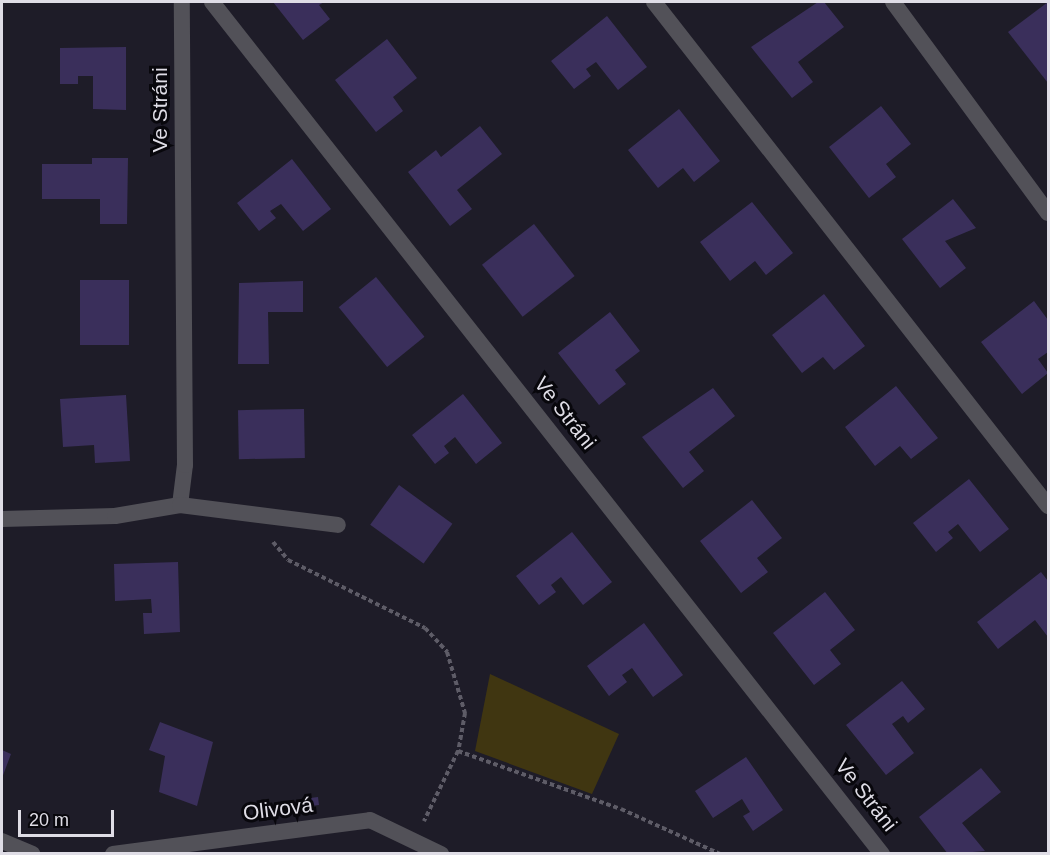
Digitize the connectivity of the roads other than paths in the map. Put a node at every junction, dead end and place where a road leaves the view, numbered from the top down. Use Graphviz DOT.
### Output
graph roads {
  1 [pos="182,2"];
  2 [pos="212,2"];
  3 [pos="654,2"];
  4 [pos="893,2"];
  5 [pos="1048,213"];
  6 [pos="180,505"];
  7 [pos="1048,506"];
  8 [pos="2,519"];
  9 [pos="338,525"];
  10 [pos="2,842"];
  11 [pos="32,854"];
  12 [pos="113,854"];
  13 [pos="441,854"];
  14 [pos="882,854"];
  1 -- 6 [label="street, Ve Stráni"];
  2 -- 14 [label="street, Ve Stráni"];
  3 -- 7 [label="street"];
  4 -- 5 [label="street"];
  6 -- 8 [label="street"];
  6 -- 9 [label="street"];
  10 -- 11 [label="street"];
  12 -- 13 [label="street, Olivová"];
}
